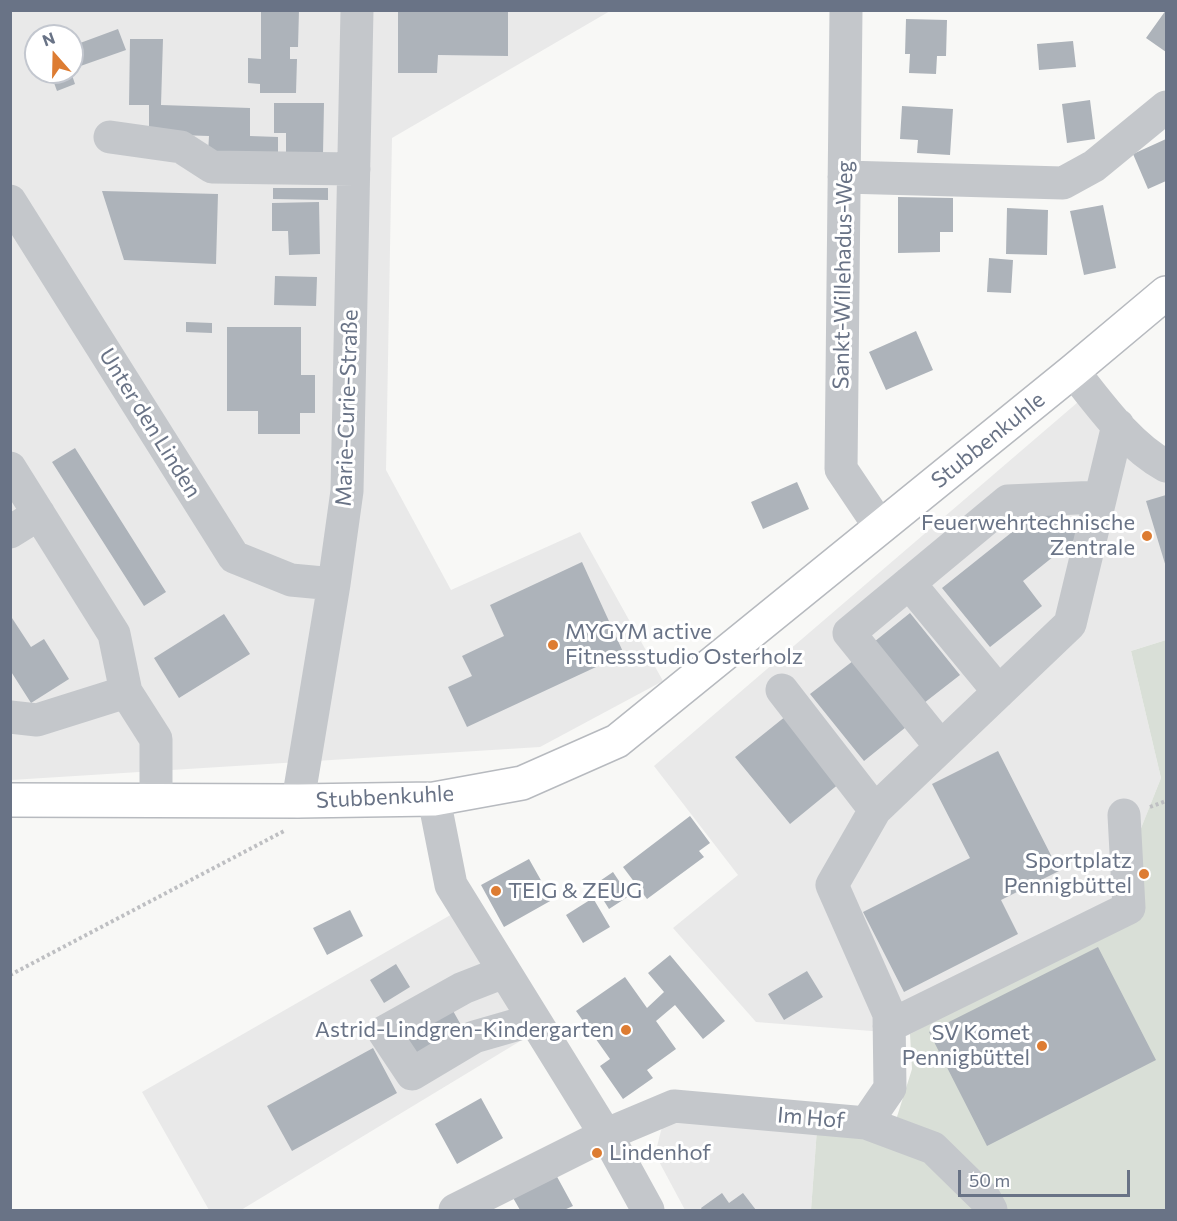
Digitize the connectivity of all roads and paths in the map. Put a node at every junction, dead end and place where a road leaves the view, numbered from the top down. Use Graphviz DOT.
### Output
graph roads {
  1 [pos="357,10"];
  2 [pos="846,10"];
  3 [pos="1167,107"];
  4 [pos="110,137"];
  5 [pos="354,169"];
  6 [pos="844,177"];
  7 [pos="10,201"];
  8 [pos="1167,293"];
  9 [pos="1073,371"];
  10 [pos="1118,425"];
  11 [pos="1167,466"];
  12 [pos="10,468"];
  13 [pos="1100,497"];
  14 [pos="39,514"];
  15 [pos="880,527"];
  16 [pos="10,532"];
  17 [pos="909,582"];
  18 [pos="334,584"];
  19 [pos="782,690"];
  20 [pos="126,692"];
  21 [pos="999,692"];
  22 [pos="10,717"];
  23 [pos="941,747"];
  24 [pos="434,799"];
  25 [pos="10,800"];
  26 [pos="156,800"];
  27 [pos="298,801"];
  28 [pos="875,810"];
  29 [pos="1124,815"];
  30 [pos="504,972"];
  31 [pos="10,975"];
  32 [pos="533,1020"];
  33 [pos="890,1026"];
  34 [pos="866,1123"];
  35 [pos="605,1134"];
  36 [pos="455,1210"];
  37 [pos="648,1210"];
  38 [pos="992,1210"];
  1 -- 5 [label="street, Marie-Curie-Straße"];
  2 -- 6 [label="street, Sankt-Willehadus-Weg"];
  3 -- 6 [label="street"];
  4 -- 5 [label="street"];
  5 -- 18 [label="street, Marie-Curie-Straße"];
  6 -- 15 [label="street, Sankt-Willehadus-Weg"];
  7 -- 18 [label="street, Unter den Linden"];
  8 -- 9 [label="main road, Stubbenkuhle"];
  9 -- 10 [label="street"];
  9 -- 15 [label="main road, Stubbenkuhle"];
  10 -- 11 [label="street"];
  10 -- 13 [label="street"];
  12 -- 14 [label="street"];
  13 -- 17 [label="street"];
  13 -- 21 [label="street"];
  14 -- 16 [label="street"];
  14 -- 20 [label="street"];
  15 -- 24 [label="main road, Stubbenkuhle"];
  17 -- 21 [label="street"];
  17 -- 23 [label="street"];
  18 -- 27 [label="street, Marie-Curie-Straße"];
  19 -- 28 [label="street"];
  20 -- 22 [label="street"];
  20 -- 26 [label="street"];
  21 -- 23 [label="street"];
  23 -- 28 [label="street"];
  24 -- 27 [label="main road, Stubbenkuhle"];
  24 -- 30 [label="street"];
  25 -- 26 [label="main road, Stubbenkuhle"];
  26 -- 27 [label="main road, Stubbenkuhle"];
  27 -- 31 [label="path"];
  28 -- 33 [label="street"];
  29 -- 33 [label="street"];
  30 -- 32 [label="street"];
  30 -- 32 [label="street"];
  32 -- 35 [label="street"];
  33 -- 34 [label="street"];
  34 -- 35 [label="street, Im Hof"];
  34 -- 38 [label="street, Im Hof"];
  35 -- 36 [label="street, Im Hof"];
  35 -- 37 [label="street"];
}
